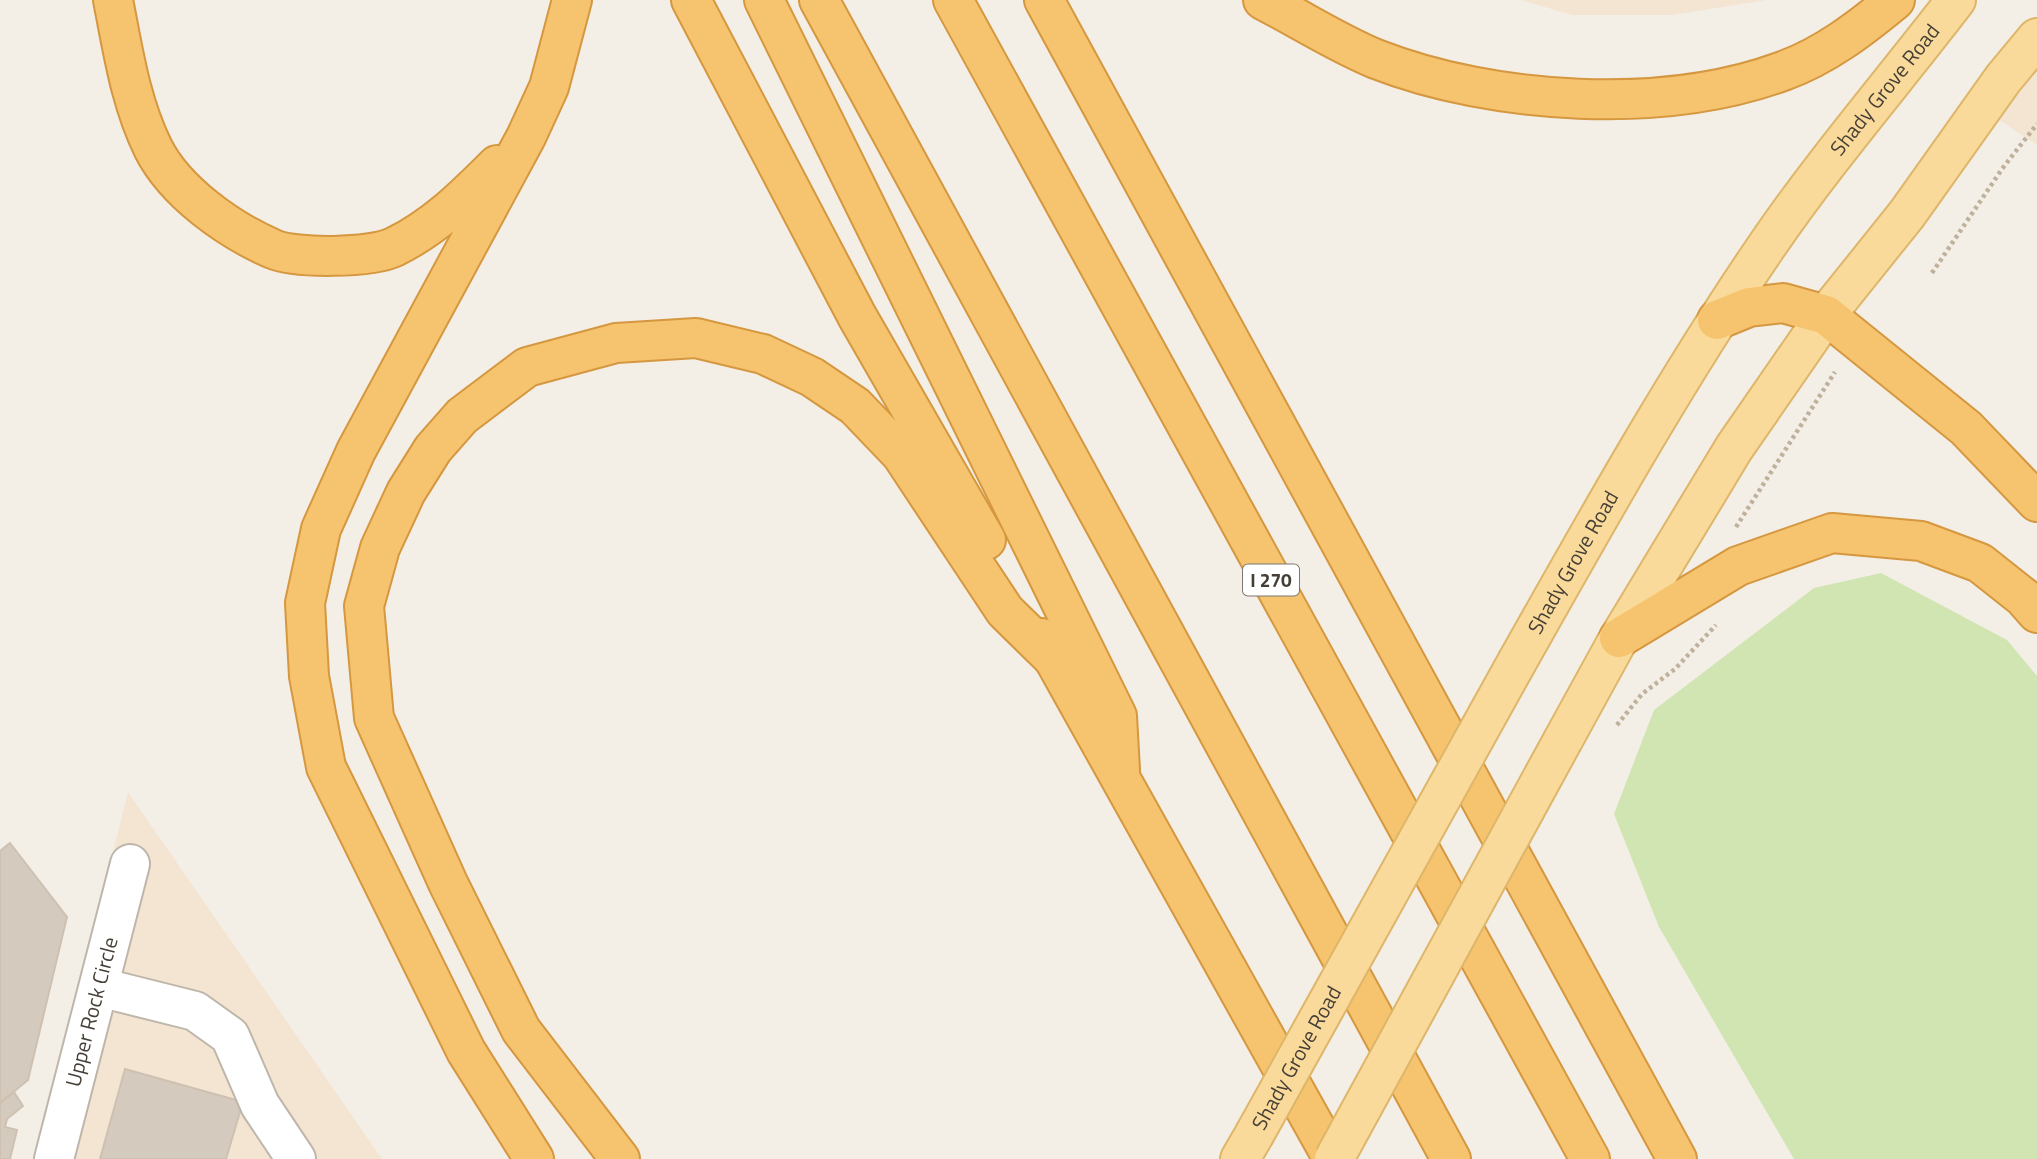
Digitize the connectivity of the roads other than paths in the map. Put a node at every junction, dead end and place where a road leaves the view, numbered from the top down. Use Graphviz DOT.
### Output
graph roads {
  1 [pos="113,0"];
  2 [pos="572,0"];
  3 [pos="691,0"];
  4 [pos="764,0"];
  5 [pos="820,0"];
  6 [pos="953,0"];
  7 [pos="1044,0"];
  8 [pos="1263,0"];
  9 [pos="1895,0"];
  10 [pos="1956,0"];
  11 [pos="2037,38"];
  12 [pos="526,137"];
  13 [pos="1826,315"];
  14 [pos="1717,320"];
  15 [pos="2037,502"];
  16 [pos="2037,613"];
  17 [pos="1619,638"];
  18 [pos="1056,661"];
  19 [pos="1120,781"];
  20 [pos="131,864"];
  21 [pos="99,987"];
  22 [pos="1247,1147"];
  23 [pos="54,1159"];
  24 [pos="296,1159"];
  25 [pos="534,1159"];
  26 [pos="620,1159"];
  27 [pos="1334,1159"];
  28 [pos="1451,1159"];
  29 [pos="1590,1159"];
  30 [pos="1677,1159"];
  1 -- 12 [label="highway"];
  2 -- 12 [label="highway"];
  3 -- 18 [label="highway"];
  4 -- 19 [label="highway"];
  5 -- 28 [label="highway"];
  6 -- 29 [label="highway, I 270"];
  7 -- 30 [label="highway"];
  8 -- 9 [label="highway"];
  10 -- 14 [label="main road, Shady Grove Road"];
  11 -- 13 [label="main road"];
  12 -- 25 [label="highway"];
  13 -- 14 [label="highway"];
  13 -- 15 [label="highway"];
  13 -- 17 [label="main road"];
  14 -- 22 [label="main road, Shady Grove Road, bridge"];
  16 -- 17 [label="highway"];
  17 -- 27 [label="main road, bridge"];
  18 -- 19 [label="highway"];
  18 -- 26 [label="highway"];
  19 -- 27 [label="highway"];
  20 -- 21 [label="street, Upper Rock Circle"];
  21 -- 23 [label="street, Upper Rock Circle"];
  21 -- 24 [label="street"];
}
